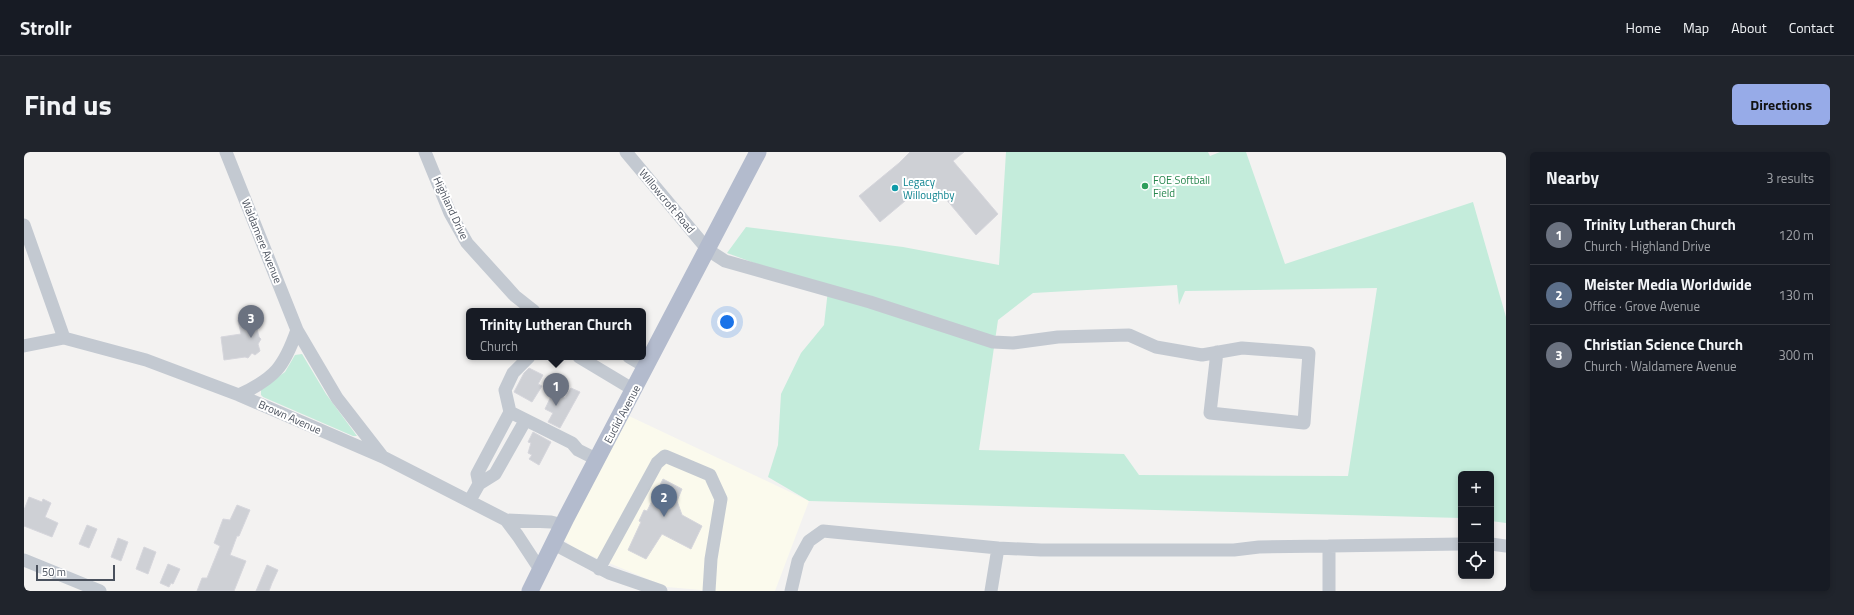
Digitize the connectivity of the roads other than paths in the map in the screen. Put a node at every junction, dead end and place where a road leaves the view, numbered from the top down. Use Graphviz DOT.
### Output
graph roads {
  1 [pos="226,152"];
  2 [pos="425,152"];
  3 [pos="626,152"];
  4 [pos="758,152"];
  5 [pos="24,225"];
  6 [pos="708,250"];
  7 [pos="530,308"];
  8 [pos="297,330"];
  9 [pos="64,338"];
  10 [pos="24,346"];
  11 [pos="1217,352"];
  12 [pos="526,360"];
  13 [pos="584,360"];
  14 [pos="634,360"];
  15 [pos="646,367"];
  16 [pos="634,390"];
  17 [pos="240,395"];
  18 [pos="510,412"];
  19 [pos="525,421"];
  20 [pos="383,457"];
  21 [pos="598,460"];
  22 [pos="479,484"];
  23 [pos="470,500"];
  24 [pos="506,520"];
  25 [pos="563,525"];
  26 [pos="554,544"];
  27 [pos="1458,544"];
  28 [pos="1494,544"];
  29 [pos="1329,546"];
  30 [pos="1506,546"];
  31 [pos="998,548"];
  32 [pos="24,560"];
  33 [pos="600,569"];
  34 [pos="541,571"];
  35 [pos="100,591"];
  36 [pos="530,591"];
  37 [pos="661,591"];
  38 [pos="709,591"];
  39 [pos="791,591"];
  40 [pos="991,591"];
  41 [pos="1329,591"];
  1 -- 8 [label="street, Waldamere Avenue"];
  2 -- 7 [label="street, Highland Drive"];
  3 -- 6 [label="street, Willowcroft Road"];
  4 -- 6 [label="main road, Euclid Avenue"];
  5 -- 9 [label="street"];
  6 -- 11 [label="street, Willowcroft Road"];
  6 -- 15 [label="main road, Euclid Avenue"];
  8 -- 17 [label="street"];
  8 -- 20 [label="street, Waldamere Avenue"];
  9 -- 10 [label="street"];
  9 -- 17 [label="street, Brown Avenue"];
  11 -- 11 [label="street, Willowcroft Road"];
  12 -- 18 [label="street"];
  13 -- 16 [label="street"];
  14 -- 15 [label="street"];
  15 -- 16 [label="main road, Euclid Avenue"];
  16 -- 21 [label="main road, Euclid Avenue"];
  17 -- 20 [label="street, Brown Avenue"];
  18 -- 19 [label="street"];
  18 -- 22 [label="street"];
  19 -- 21 [label="street"];
  19 -- 22 [label="street"];
  20 -- 23 [label="street, Brown Avenue"];
  21 -- 25 [label="main road, Euclid Avenue"];
  22 -- 23 [label="street"];
  23 -- 24 [label="street, Brown Avenue"];
  24 -- 25 [label="street, Brown Avenue"];
  24 -- 34 [label="street, Brown Avenue"];
  25 -- 26 [label="main road, Euclid Avenue"];
  26 -- 33 [label="street"];
  26 -- 34 [label="main road, Euclid Avenue"];
  27 -- 29 [label="street"];
  28 -- 30 [label="street"];
  29 -- 31 [label="street"];
  29 -- 41 [label="street"];
  31 -- 39 [label="street"];
  31 -- 40 [label="street"];
  32 -- 35 [label="street"];
  33 -- 37 [label="street"];
  33 -- 38 [label="street"];
  34 -- 36 [label="main road, Euclid Avenue"];
}
